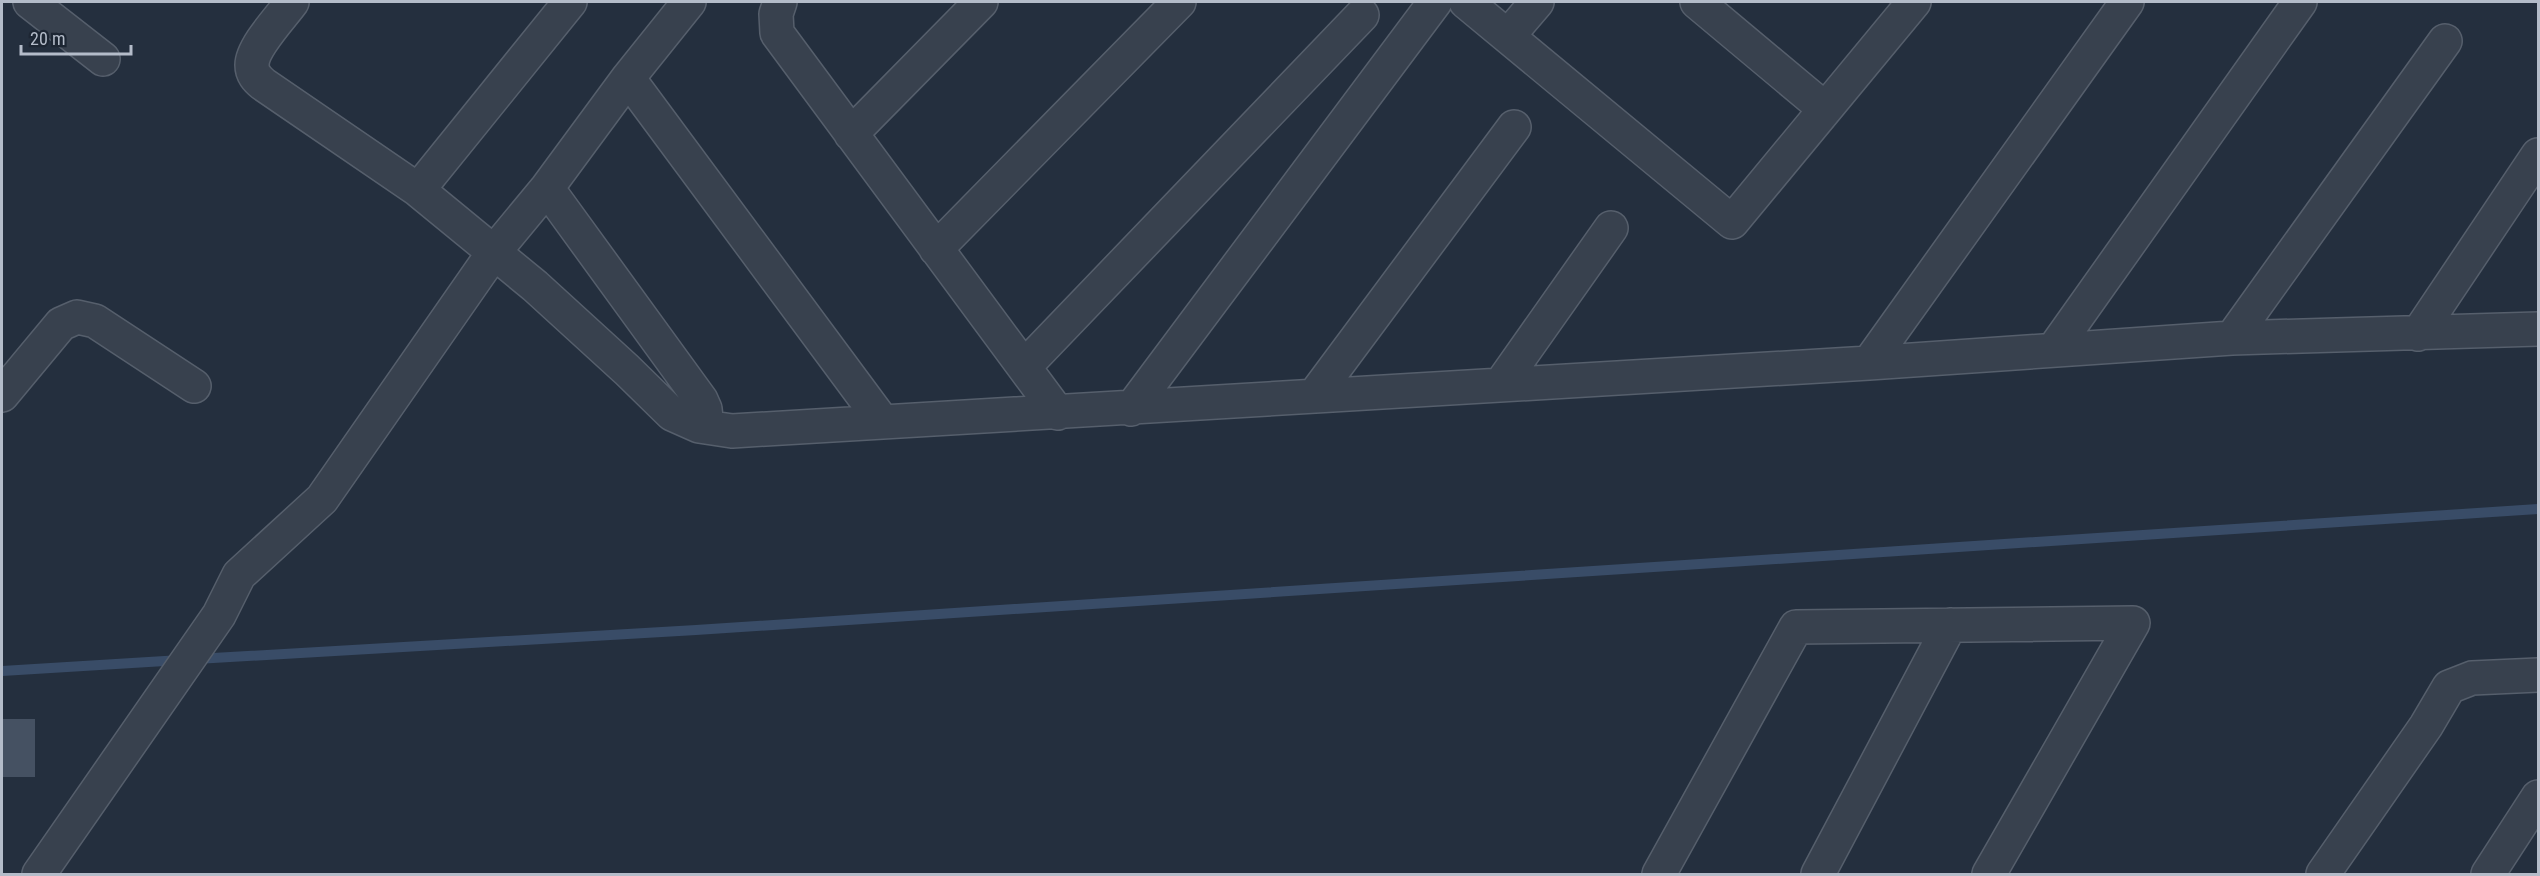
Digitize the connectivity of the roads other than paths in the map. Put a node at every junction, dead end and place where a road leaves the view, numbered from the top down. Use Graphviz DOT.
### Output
graph roads {
  1 [pos="30,2"];
  2 [pos="292,2"];
  3 [pos="570,2"];
  4 [pos="689,2"];
  5 [pos="780,2"];
  6 [pos="981,2"];
  7 [pos="1179,2"];
  8 [pos="1435,2"];
  9 [pos="1466,2"];
  10 [pos="1537,2"];
  11 [pos="1697,2"];
  12 [pos="1914,2"];
  13 [pos="2127,2"];
  14 [pos="2300,2"];
  15 [pos="1362,15"];
  16 [pos="1508,36"];
  17 [pos="2445,41"];
  18 [pos="103,59"];
  19 [pos="628,78"];
  20 [pos="1825,109"];
  21 [pos="1514,127"];
  22 [pos="851,134"];
  23 [pos="2538,155"];
  24 [pos="548,188"];
  25 [pos="418,190"];
  26 [pos="1611,228"];
  27 [pos="936,249"];
  28 [pos="494,252"];
  29 [pos="2538,329"];
  30 [pos="2418,334"];
  31 [pos="2232,338"];
  32 [pos="2054,349"];
  33 [pos="1869,363"];
  34 [pos="1024,367"];
  35 [pos="1501,384"];
  36 [pos="195,386"];
  37 [pos="2,395"];
  38 [pos="1314,396"];
  39 [pos="1131,409"];
  40 [pos="1058,413"];
  41 [pos="882,420"];
  42 [pos="707,427"];
  43 [pos="1950,625"];
  44 [pos="2538,675"];
  45 [pos="2538,798"];
  46 [pos="39,874"];
  47 [pos="1659,874"];
  48 [pos="1818,874"];
  49 [pos="1989,874"];
  50 [pos="2324,874"];
  51 [pos="2488,874"];
  1 -- 18 [label="street"];
  2 -- 25 [label="street"];
  3 -- 25 [label="street"];
  4 -- 19 [label="street"];
  5 -- 22 [label="street"];
  6 -- 22 [label="street"];
  7 -- 27 [label="street"];
  8 -- 39 [label="street"];
  9 -- 16 [label="street"];
  10 -- 16 [label="street"];
  11 -- 20 [label="street"];
  12 -- 20 [label="street"];
  13 -- 33 [label="street"];
  14 -- 32 [label="street"];
  15 -- 34 [label="street"];
  16 -- 20 [label="street"];
  17 -- 31 [label="street"];
  19 -- 24 [label="street"];
  19 -- 41 [label="street"];
  21 -- 38 [label="street"];
  22 -- 27 [label="street"];
  23 -- 30 [label="street"];
  24 -- 28 [label="street"];
  24 -- 42 [label="street"];
  25 -- 28 [label="street"];
  26 -- 35 [label="street"];
  27 -- 34 [label="street"];
  28 -- 42 [label="street"];
  28 -- 46 [label="street"];
  29 -- 30 [label="street"];
  30 -- 31 [label="street"];
  31 -- 32 [label="street"];
  32 -- 33 [label="street"];
  33 -- 35 [label="street"];
  34 -- 40 [label="street"];
  35 -- 38 [label="street"];
  36 -- 37 [label="street"];
  38 -- 39 [label="street"];
  39 -- 40 [label="street"];
  40 -- 41 [label="street"];
  41 -- 42 [label="street"];
  43 -- 47 [label="street"];
  43 -- 48 [label="street"];
  43 -- 49 [label="street"];
  44 -- 50 [label="street"];
  45 -- 51 [label="street"];
}
